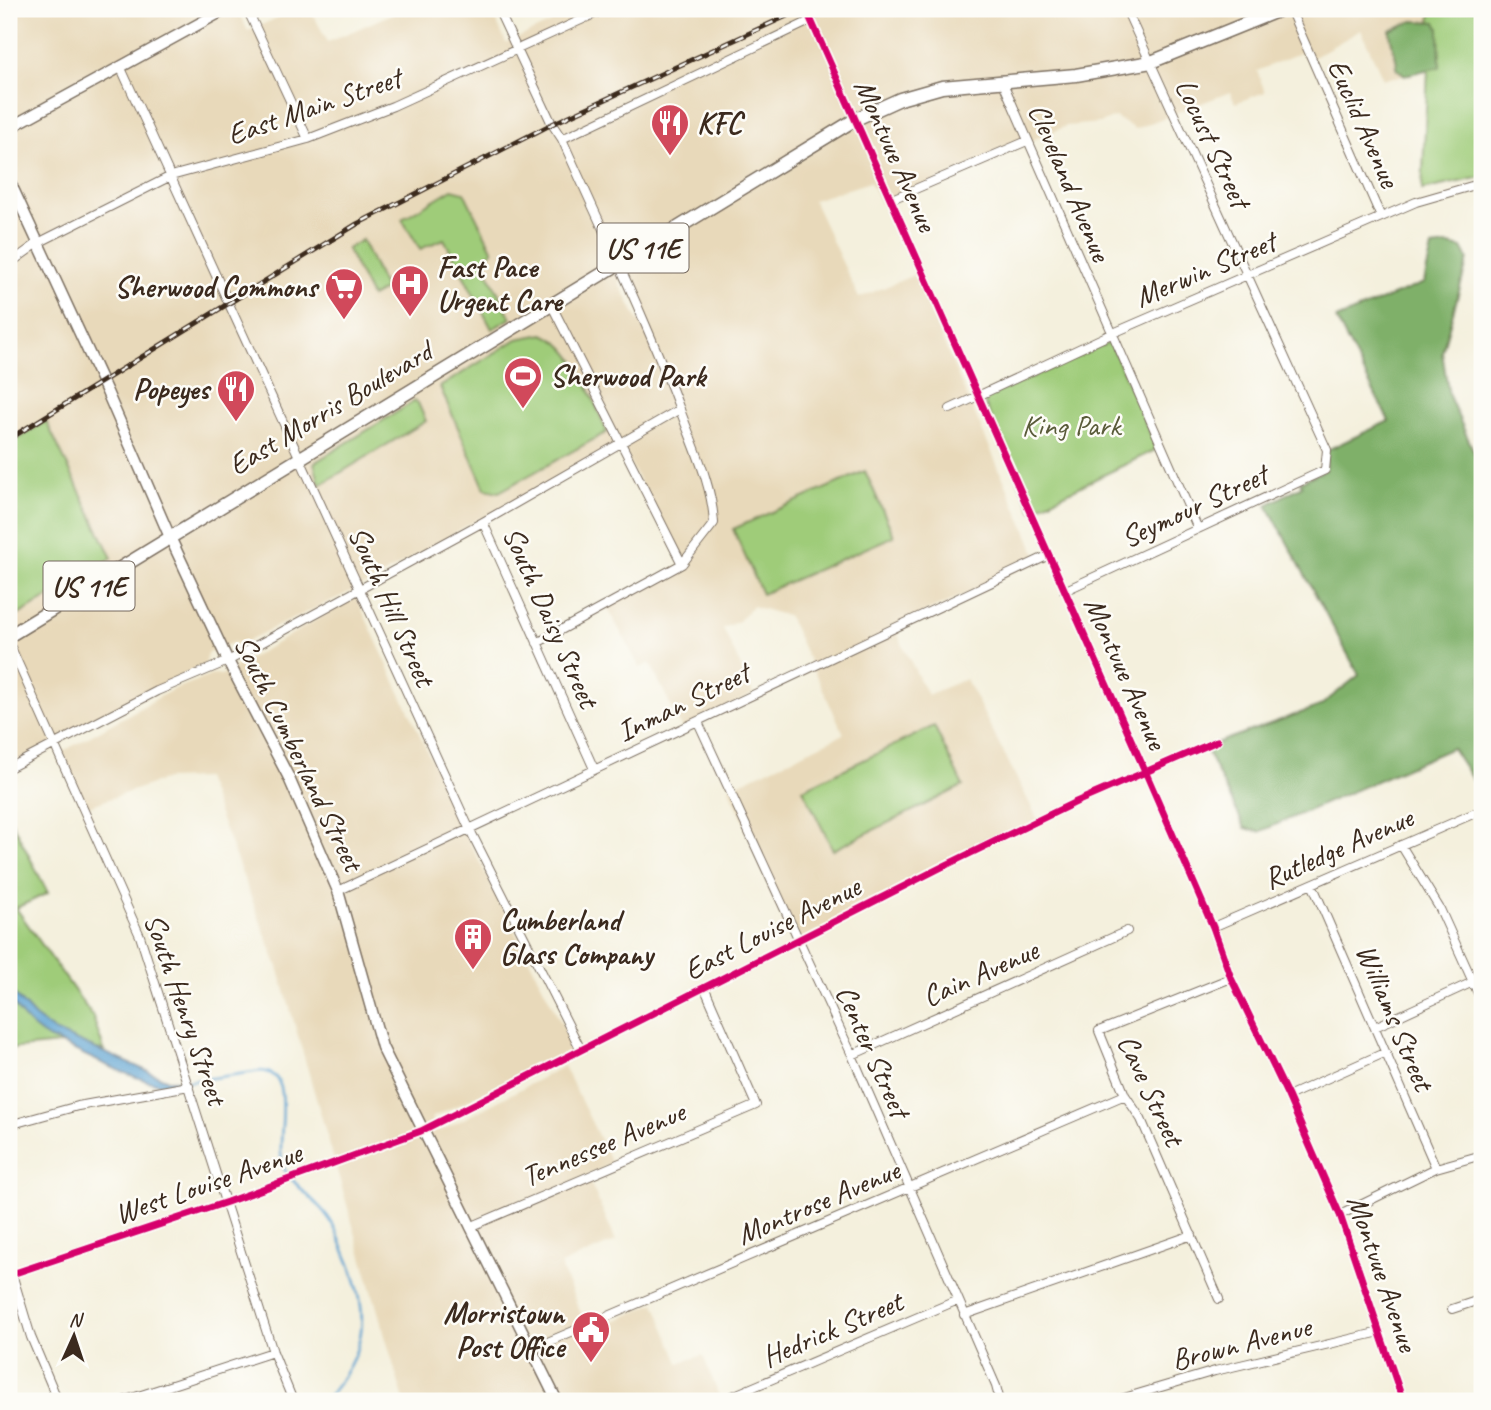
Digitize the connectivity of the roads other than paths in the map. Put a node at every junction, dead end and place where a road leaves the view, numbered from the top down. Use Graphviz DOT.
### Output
graph roads {
  1 [pos="226,9"];
  2 [pos="247,9"];
  3 [pos="498,9"];
  4 [pos="606,9"];
  5 [pos="806,9"];
  6 [pos="1126,9"];
  7 [pos="1282,9"];
  8 [pos="1290,9"];
  9 [pos="812,20"];
  10 [pos="517,50"];
  11 [pos="1151,62"];
  12 [pos="120,66"];
  13 [pos="1003,83"];
  14 [pos="856,119"];
  15 [pos="9,128"];
  16 [pos="308,139"];
  17 [pos="562,139"];
  18 [pos="1027,141"];
  19 [pos="172,176"];
  20 [pos="9,180"];
  21 [pos="1482,183"];
  22 [pos="892,199"];
  23 [pos="1381,217"];
  24 [pos="38,243"];
  25 [pos="9,264"];
  26 [pos="617,264"];
  27 [pos="1249,276"];
  28 [pos="551,304"];
  29 [pos="1111,334"];
  30 [pos="976,396"];
  31 [pos="680,409"];
  32 [pos="950,409"];
  33 [pos="619,442"];
  34 [pos="1326,450"];
  35 [pos="300,457"];
  36 [pos="483,522"];
  37 [pos="1198,529"];
  38 [pos="169,535"];
  39 [pos="1047,556"];
  40 [pos="682,564"];
  41 [pos="359,588"];
  42 [pos="1063,591"];
  43 [pos="9,636"];
  44 [pos="9,643"];
  45 [pos="537,643"];
  46 [pos="228,661"];
  47 [pos="698,722"];
  48 [pos="1217,741"];
  49 [pos="55,746"];
  50 [pos="9,768"];
  51 [pos="594,769"];
  52 [pos="1145,771"];
  53 [pos="1482,810"];
  54 [pos="469,828"];
  55 [pos="1401,845"];
  56 [pos="1312,884"];
  57 [pos="338,891"];
  58 [pos="1213,927"];
  59 [pos="1127,931"];
  60 [pos="798,941"];
  61 [pos="1482,973"];
  62 [pos="1231,978"];
  63 [pos="1475,981"];
  64 [pos="705,989"];
  65 [pos="1482,1002"];
  66 [pos="1375,1027"];
  67 [pos="581,1050"];
  68 [pos="1384,1053"];
  69 [pos="852,1055"];
  70 [pos="190,1086"];
  71 [pos="1125,1095"];
  72 [pos="1288,1096"];
  73 [pos="9,1125"];
  74 [pos="421,1131"];
  75 [pos="1482,1155"];
  76 [pos="1436,1168"];
  77 [pos="909,1189"];
  78 [pos="227,1202"];
  79 [pos="1340,1215"];
  80 [pos="470,1227"];
  81 [pos="1192,1235"];
  82 [pos="9,1264"];
  83 [pos="10,1274"];
  84 [pos="1219,1299"];
  85 [pos="1482,1299"];
  86 [pos="958,1300"];
  87 [pos="1452,1309"];
  88 [pos="964,1315"];
  89 [pos="1380,1332"];
  90 [pos="529,1350"];
  91 [pos="273,1352"];
  92 [pos="723,1400"];
  93 [pos="58,1401"];
  94 [pos="123,1401"];
  95 [pos="293,1401"];
  96 [pos="557,1401"];
  97 [pos="1000,1401"];
  98 [pos="1114,1401"];
  99 [pos="1403,1401"];
  1 -- 12 [label="main road"];
  2 -- 16 [label="street"];
  3 -- 10 [label="street"];
  4 -- 10 [label="street, East Main Street"];
  5 -- 9 [label="street, Montvue Avenue"];
  6 -- 11 [label="street, Locust Street"];
  7 -- 11 [label="main road, East Morris Boulevard / US 11E"];
  8 -- 23 [label="street, Euclid Avenue"];
  9 -- 14 [label="street, Montvue Avenue"];
  9 -- 17 [label="street"];
  10 -- 16 [label="street, East Main Street"];
  10 -- 17 [label="street"];
  11 -- 13 [label="main road, East Morris Boulevard / US 11E"];
  11 -- 27 [label="street, Locust Street"];
  12 -- 15 [label="main road"];
  12 -- 19 [label="street, South Hill Street"];
  13 -- 14 [label="main road, East Morris Boulevard / US 11E"];
  13 -- 18 [label="street, Cleveland Avenue"];
  14 -- 22 [label="street, Montvue Avenue"];
  14 -- 26 [label="main road, East Morris Boulevard / US 11E"];
  16 -- 19 [label="street, East Main Street"];
  17 -- 26 [label="street"];
  18 -- 22 [label="street"];
  18 -- 29 [label="street, Cleveland Avenue"];
  19 -- 24 [label="street, East Main Street"];
  19 -- 35 [label="street, South Hill Street"];
  20 -- 24 [label="main road, South Cumberland Street"];
  21 -- 23 [label="street, Merwin Street"];
  22 -- 30 [label="street, Montvue Avenue"];
  23 -- 27 [label="street, Merwin Street"];
  24 -- 25 [label="street, East Main Street"];
  24 -- 38 [label="main road, South Cumberland Street"];
  26 -- 28 [label="main road, East Morris Boulevard / US 11E"];
  26 -- 31 [label="street"];
  27 -- 29 [label="street, Merwin Street"];
  27 -- 34 [label="street, Locust Street"];
  28 -- 33 [label="street"];
  28 -- 35 [label="main road, East Morris Boulevard / US 11E"];
  29 -- 30 [label="street, Merwin Street"];
  29 -- 37 [label="street, Cleveland Avenue"];
  30 -- 32 [label="street, Merwin Street"];
  30 -- 39 [label="street, Montvue Avenue"];
  31 -- 33 [label="street"];
  31 -- 40 [label="street"];
  33 -- 36 [label="street"];
  33 -- 40 [label="street"];
  34 -- 37 [label="street, Seymour Street"];
  35 -- 38 [label="main road, East Morris Boulevard / US 11E"];
  35 -- 41 [label="street, South Hill Street"];
  36 -- 41 [label="street"];
  36 -- 45 [label="street, South Daisy Street"];
  37 -- 42 [label="street, Seymour Street"];
  38 -- 43 [label="main road, US 11E"];
  38 -- 46 [label="main road, South Cumberland Street"];
  39 -- 42 [label="street, Montvue Avenue"];
  39 -- 47 [label="street, Inman Street"];
  40 -- 45 [label="street"];
  41 -- 46 [label="street"];
  41 -- 54 [label="street, South Hill Street"];
  42 -- 52 [label="street, Montvue Avenue"];
  44 -- 49 [label="street, South Henry Street"];
  45 -- 51 [label="street, South Daisy Street"];
  46 -- 49 [label="street"];
  46 -- 57 [label="main road, South Cumberland Street"];
  47 -- 51 [label="street, Inman Street"];
  47 -- 60 [label="street, Center Street"];
  48 -- 52 [label="street, East Louise Avenue"];
  49 -- 50 [label="street"];
  49 -- 70 [label="street, South Henry Street"];
  51 -- 54 [label="street, Inman Street"];
  52 -- 58 [label="street, Montvue Avenue"];
  52 -- 60 [label="street, East Louise Avenue"];
  53 -- 55 [label="street, Rutledge Avenue"];
  54 -- 57 [label="street, Inman Street"];
  54 -- 67 [label="street, South Hill Street"];
  55 -- 56 [label="street, Rutledge Avenue"];
  55 -- 63 [label="street"];
  56 -- 58 [label="street, Rutledge Avenue"];
  56 -- 66 [label="street, Williams Street"];
  57 -- 74 [label="main road, South Cumberland Street"];
  58 -- 62 [label="street, Montvue Avenue"];
  59 -- 69 [label="street, Cain Avenue"];
  60 -- 64 [label="street, East Louise Avenue"];
  60 -- 69 [label="street, Center Street"];
  61 -- 63 [label="street"];
  62 -- 71 [label="street, Cave Street"];
  62 -- 72 [label="street, Montvue Avenue"];
  63 -- 65 [label="street"];
  63 -- 66 [label="street"];
  64 -- 67 [label="street, East Louise Avenue"];
  64 -- 80 [label="street, Tennessee Avenue"];
  66 -- 68 [label="street, Williams Street"];
  67 -- 74 [label="street, East Louise Avenue"];
  68 -- 72 [label="street"];
  68 -- 76 [label="street, Williams Street"];
  69 -- 77 [label="street, Center Street"];
  70 -- 73 [label="street"];
  70 -- 78 [label="street, South Henry Street"];
  71 -- 77 [label="street, Montrose Avenue"];
  71 -- 81 [label="street, Cave Street"];
  72 -- 79 [label="street, Montvue Avenue"];
  74 -- 78 [label="street, West Louise Avenue"];
  74 -- 80 [label="main road, South Cumberland Street"];
  75 -- 76 [label="street"];
  76 -- 79 [label="street"];
  77 -- 86 [label="street, Center Street"];
  77 -- 90 [label="street, Montrose Avenue"];
  78 -- 83 [label="street, West Louise Avenue"];
  78 -- 91 [label="street, South Henry Street"];
  79 -- 89 [label="street, Montvue Avenue"];
  80 -- 90 [label="main road, South Cumberland Street"];
  81 -- 84 [label="street, Cave Street"];
  81 -- 88 [label="street"];
  82 -- 83 [label="street"];
  83 -- 93 [label="street"];
  85 -- 87 [label="street"];
  86 -- 88 [label="street, Center Street"];
  86 -- 92 [label="street, Hedrick Street"];
  88 -- 97 [label="street, Center Street"];
  89 -- 98 [label="street, Brown Avenue"];
  89 -- 99 [label="street, Montvue Avenue"];
  90 -- 96 [label="main road, South Cumberland Street"];
  91 -- 94 [label="street"];
  91 -- 95 [label="street, South Henry Street"];
}
